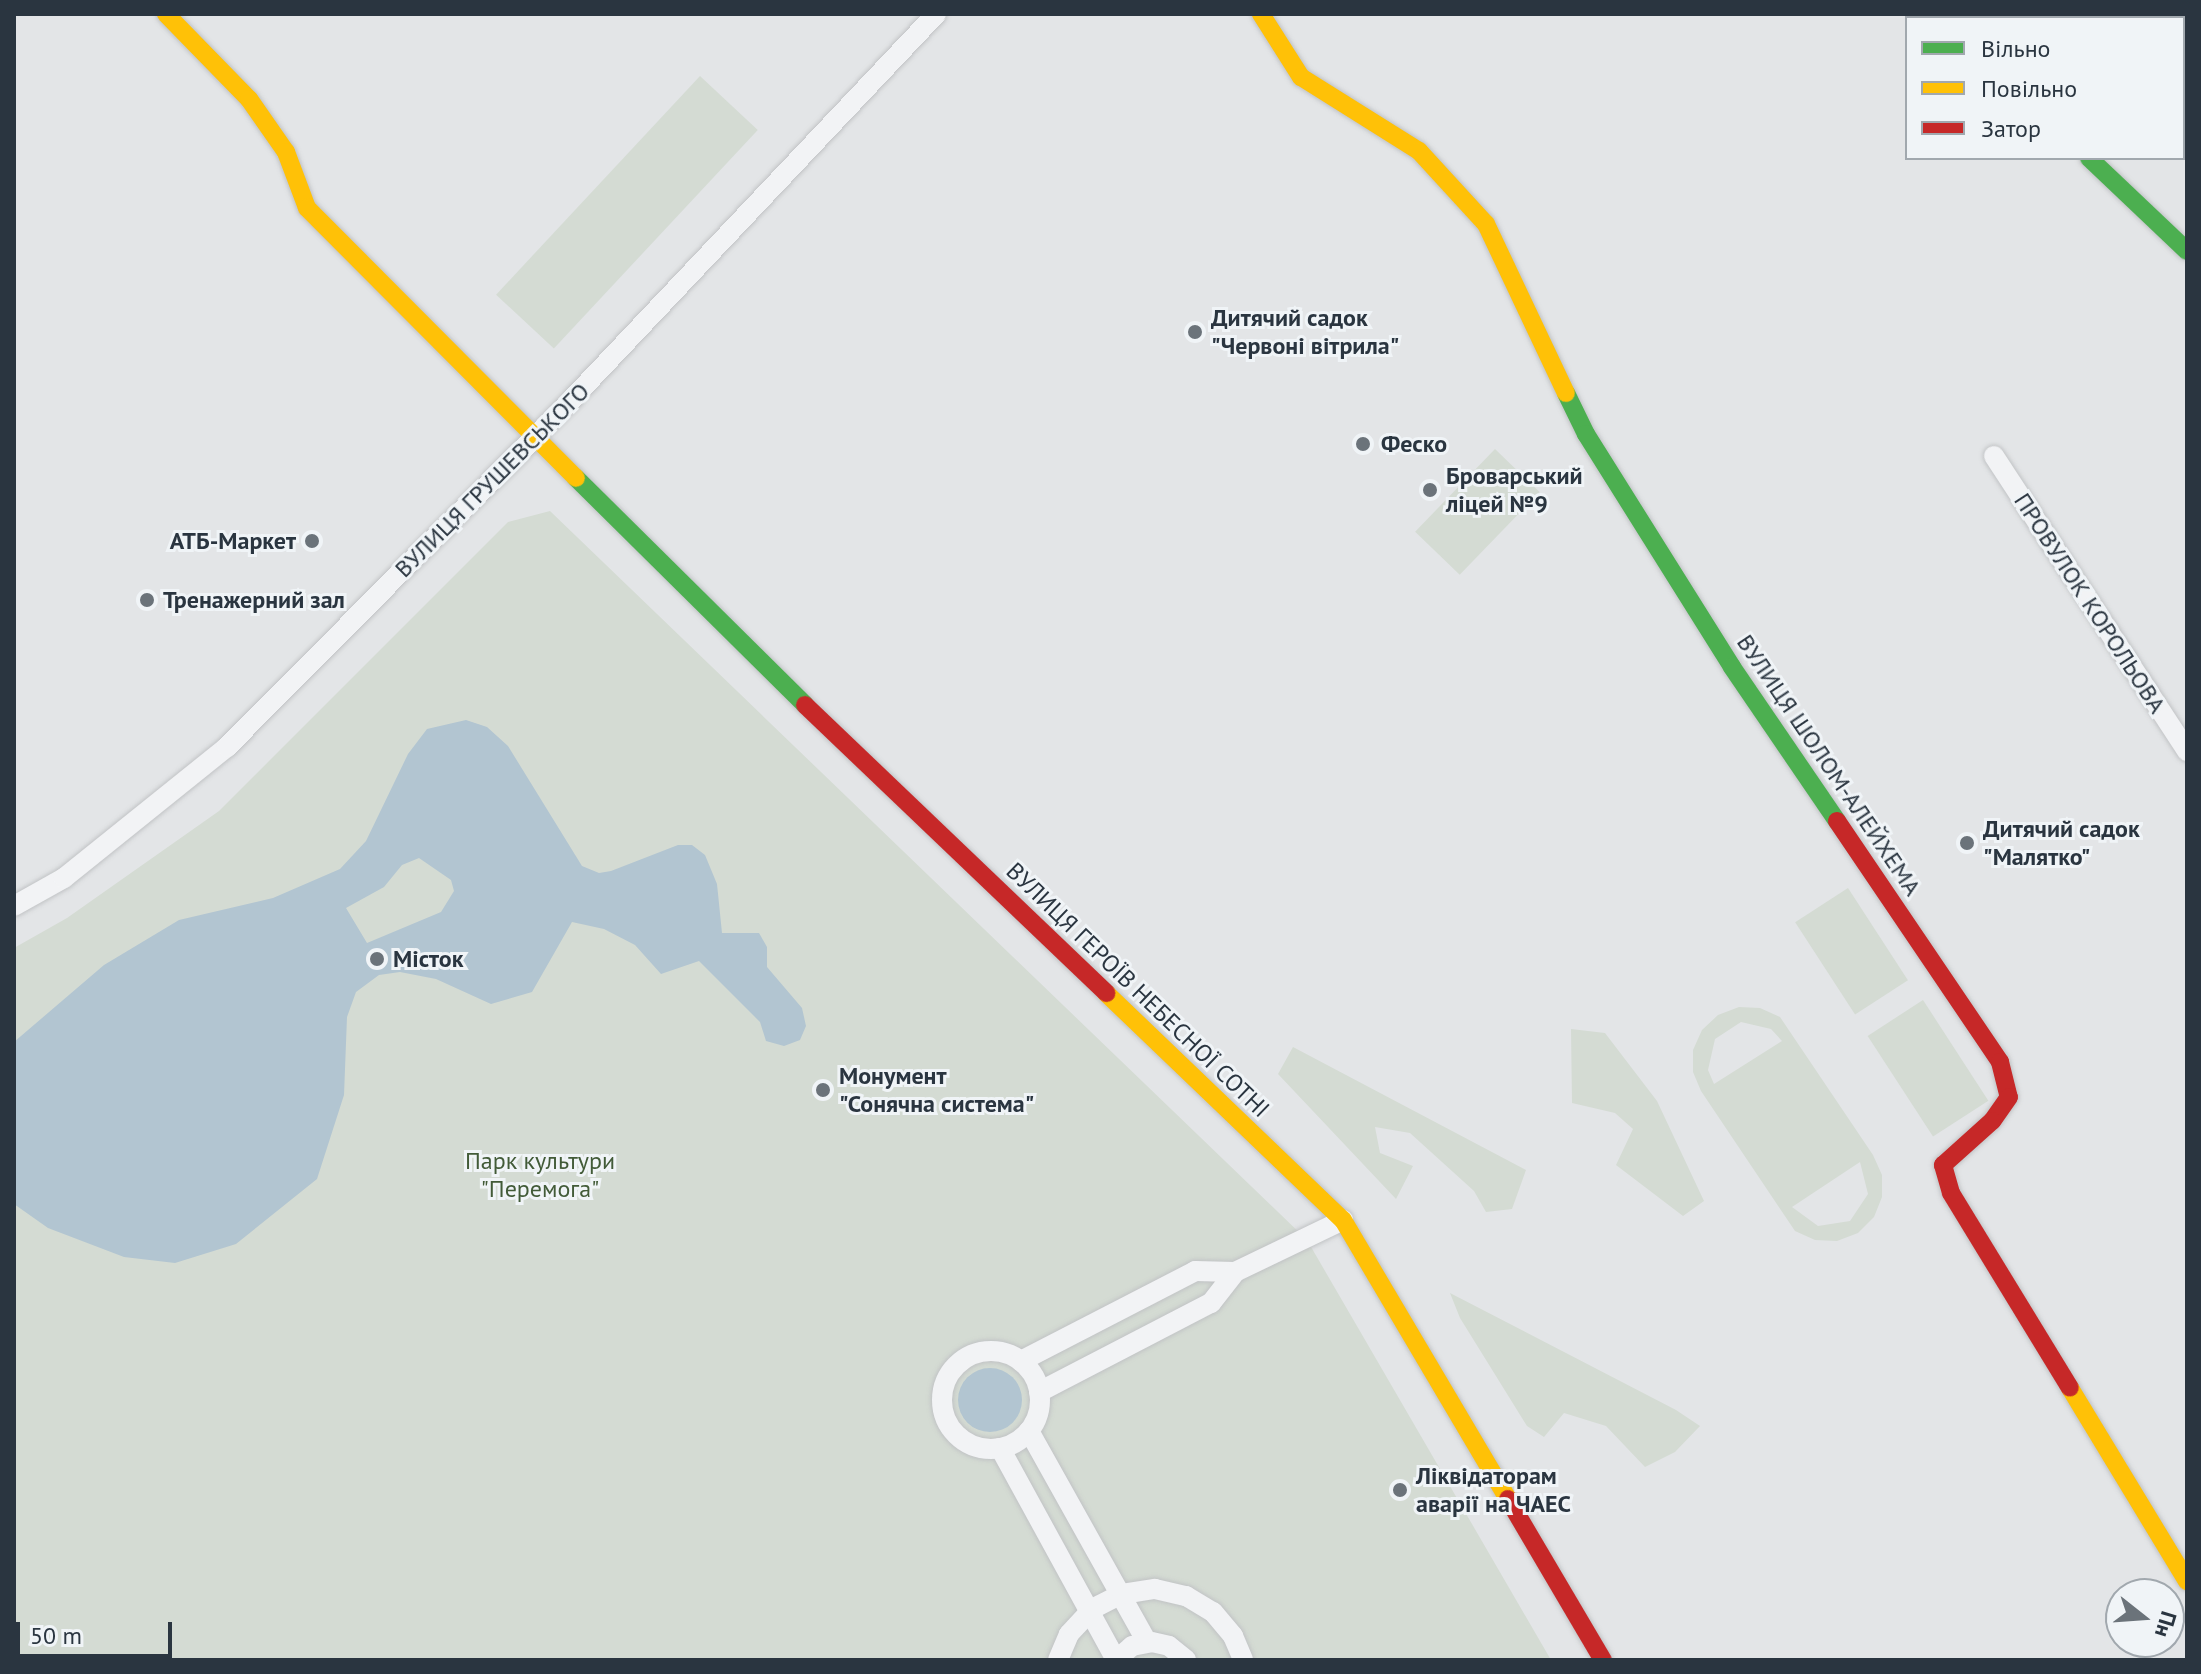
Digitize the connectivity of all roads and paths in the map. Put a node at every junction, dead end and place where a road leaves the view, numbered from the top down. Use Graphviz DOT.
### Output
graph roads {
  1 [pos="166,14"];
  2 [pos="936,14"];
  3 [pos="1261,14"];
  4 [pos="2091,160"];
  5 [pos="2187,251"];
  6 [pos="537,435"];
  7 [pos="1994,456"];
  8 [pos="2187,751"];
  9 [pos="14,906"];
  10 [pos="1343,1220"];
  11 [pos="1235,1272"];
  12 [pos="1021,1361"];
  13 [pos="1039,1392"];
  14 [pos="1029,1431"];
  15 [pos="1000,1448"];
  16 [pos="2187,1581"];
  17 [pos="1119,1595"];
  18 [pos="1089,1612"];
  19 [pos="1147,1642"];
  20 [pos="1058,1660"];
  21 [pos="1186,1660"];
  22 [pos="1243,1660"];
  23 [pos="1603,1660"];
  1 -- 6 [label="street, ВУЛИЦЯ ГЕРОЇВ НЕБЕСНОЇ СОТНІ"];
  2 -- 6 [label="street, ВУЛИЦЯ ГРУШЕВСЬКОГО"];
  3 -- 16 [label="street, ВУЛИЦЯ ШОЛОМ-АЛЕЙХЕМА"];
  4 -- 5 [label="street"];
  6 -- 9 [label="street, ВУЛИЦЯ ГРУШЕВСЬКОГО"];
  6 -- 10 [label="street, ВУЛИЦЯ ГЕРОЇВ НЕБЕСНОЇ СОТНІ"];
  7 -- 8 [label="street, ПРОВУЛОК КОРОЛЬОВА"];
  10 -- 11 [label="street"];
  10 -- 23 [label="street, ВУЛИЦЯ ГЕРОЇВ НЕБЕСНОЇ СОТНІ"];
  11 -- 12 [label="street"];
  11 -- 13 [label="street"];
  12 -- 13 [label="street"];
  12 -- 15 [label="street"];
  13 -- 14 [label="street"];
  14 -- 15 [label="street"];
  14 -- 17 [label="street"];
  15 -- 18 [label="street"];
  17 -- 18 [label="street"];
  17 -- 19 [label="street"];
  17 -- 22 [label="street"];
  18 -- 19 [label="street"];
  18 -- 20 [label="street"];
  19 -- 21 [label="street"];
}
